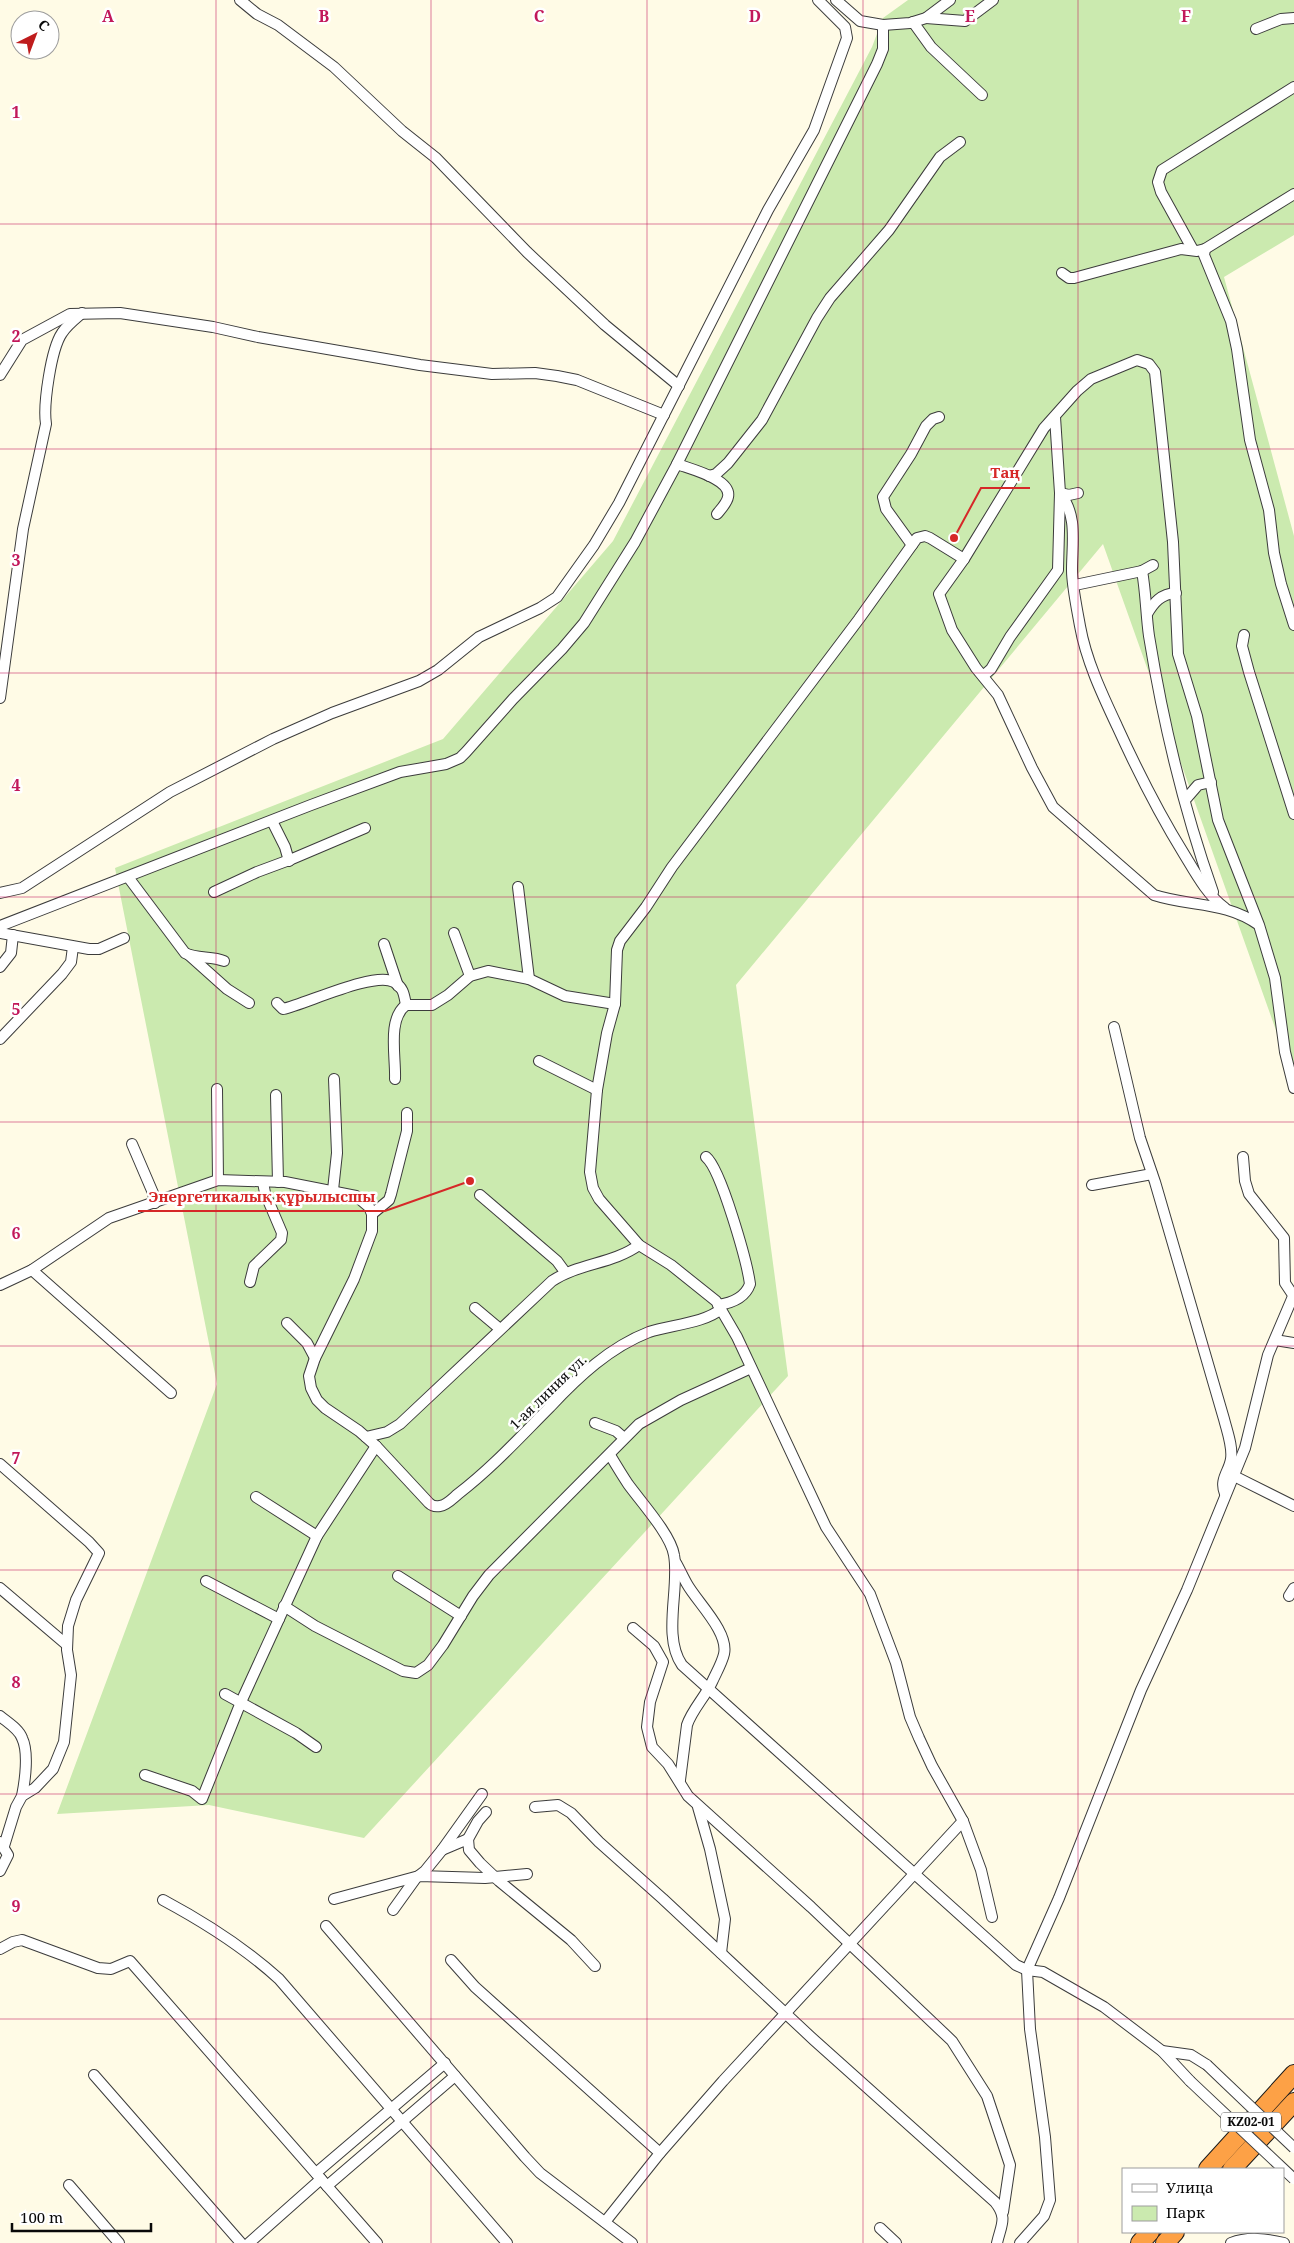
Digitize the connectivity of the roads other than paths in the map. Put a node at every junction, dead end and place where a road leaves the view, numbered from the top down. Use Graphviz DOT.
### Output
graph roads {
  1 [pos="240,0"];
  2 [pos="818,0"];
  3 [pos="836,0"];
  4 [pos="950,0"];
  5 [pos="993,0"];
  6 [pos="926,18"];
  7 [pos="1294,18"];
  8 [pos="913,22"];
  9 [pos="883,25"];
  10 [pos="1256,29"];
  11 [pos="1294,87"];
  12 [pos="982,95"];
  13 [pos="960,142"];
  14 [pos="1294,194"];
  15 [pos="1205,249"];
  16 [pos="1193,250"];
  17 [pos="1062,273"];
  18 [pos="82,312"];
  19 [pos="0,375"];
  20 [pos="678,386"];
  21 [pos="664,415"];
  22 [pos="939,417"];
  23 [pos="1055,417"];
  24 [pos="677,464"];
  25 [pos="709,476"];
  26 [pos="1060,493"];
  27 [pos="1078,493"];
  28 [pos="717,514"];
  29 [pos="912,545"];
  30 [pos="964,559"];
  31 [pos="1153,565"];
  32 [pos="1142,571"];
  33 [pos="1075,585"];
  34 [pos="1176,593"];
  35 [pos="1147,614"];
  36 [pos="1294,625"];
  37 [pos="1244,635"];
  38 [pos="983,676"];
  39 [pos="0,698"];
  40 [pos="1211,782"];
  41 [pos="1185,800"];
  42 [pos="1294,814"];
  43 [pos="272,821"];
  44 [pos="365,828"];
  45 [pos="289,861"];
  46 [pos="128,877"];
  47 [pos="518,887"];
  48 [pos="214,892"];
  49 [pos="0,894"];
  50 [pos="1216,900"];
  51 [pos="1226,908"];
  52 [pos="1259,925"];
  53 [pos="0,926"];
  54 [pos="0,933"];
  55 [pos="454,933"];
  56 [pos="13,935"];
  57 [pos="124,938"];
  58 [pos="384,944"];
  59 [pos="74,947"];
  60 [pos="190,955"];
  61 [pos="224,961"];
  62 [pos="0,967"];
  63 [pos="470,976"];
  64 [pos="529,979"];
  65 [pos="398,986"];
  66 [pos="249,1003"];
  67 [pos="277,1004"];
  68 [pos="615,1004"];
  69 [pos="406,1005"];
  70 [pos="1114,1028"];
  71 [pos="0,1040"];
  72 [pos="539,1061"];
  73 [pos="334,1078"];
  74 [pos="395,1079"];
  75 [pos="1294,1088"];
  76 [pos="217,1089"];
  77 [pos="597,1090"];
  78 [pos="276,1095"];
  79 [pos="407,1113"];
  80 [pos="132,1144"];
  81 [pos="706,1157"];
  82 [pos="1243,1157"];
  83 [pos="1152,1174"];
  84 [pos="218,1180"];
  85 [pos="263,1182"];
  86 [pos="278,1182"];
  87 [pos="1092,1186"];
  88 [pos="333,1190"];
  89 [pos="480,1195"];
  90 [pos="155,1203"];
  91 [pos="372,1214"];
  92 [pos="639,1245"];
  93 [pos="32,1270"];
  94 [pos="565,1272"];
  95 [pos="250,1282"];
  96 [pos="0,1285"];
  97 [pos="1294,1295"];
  98 [pos="720,1307"];
  99 [pos="475,1308"];
  100 [pos="288,1323"];
  101 [pos="500,1330"];
  102 [pos="1275,1340"];
  103 [pos="1294,1343"];
  104 [pos="315,1358"];
  105 [pos="751,1368"];
  106 [pos="171,1393"];
  107 [pos="595,1423"];
  108 [pos="366,1437"];
  109 [pos="624,1438"];
  110 [pos="376,1446"];
  111 [pos="610,1455"];
  112 [pos="0,1464"];
  113 [pos="1234,1476"];
  114 [pos="1225,1494"];
  115 [pos="256,1498"];
  116 [pos="1294,1506"];
  117 [pos="317,1536"];
  118 [pos="674,1559"];
  119 [pos="398,1576"];
  120 [pos="206,1581"];
  121 [pos="0,1588"];
  122 [pos="284,1606"];
  123 [pos="461,1616"];
  124 [pos="279,1619"];
  125 [pos="633,1628"];
  126 [pos="67,1645"];
  127 [pos="709,1688"];
  128 [pos="225,1694"];
  129 [pos="241,1702"];
  130 [pos="0,1716"];
  131 [pos="316,1747"];
  132 [pos="145,1775"];
  133 [pos="680,1780"];
  134 [pos="482,1794"];
  135 [pos="22,1796"];
  136 [pos="535,1807"];
  137 [pos="698,1807"];
  138 [pos="486,1812"];
  139 [pos="964,1821"];
  140 [pos="468,1840"];
  141 [pos="2,1844"];
  142 [pos="442,1850"];
  143 [pos="0,1871"];
  144 [pos="527,1874"];
  145 [pos="916,1874"];
  146 [pos="419,1876"];
  147 [pos="496,1878"];
  148 [pos="334,1899"];
  149 [pos="163,1900"];
  150 [pos="393,1910"];
  151 [pos="992,1917"];
  152 [pos="326,1926"];
  153 [pos="850,1943"];
  154 [pos="0,1949"];
  155 [pos="721,1953"];
  156 [pos="451,1960"];
  157 [pos="595,1966"];
  158 [pos="1026,1970"];
  159 [pos="786,2013"];
  160 [pos="1162,2051"];
  161 [pos="444,2064"];
  162 [pos="1294,2074"];
  163 [pos="94,2075"];
  164 [pos="455,2076"];
  165 [pos="1294,2102"];
  166 [pos="391,2109"];
  167 [pos="402,2122"];
  168 [pos="1294,2148"];
  169 [pos="660,2153"];
  170 [pos="1209,2168"];
  171 [pos="1233,2168"];
  172 [pos="1282,2168"];
  173 [pos="1284,2170"];
  174 [pos="1294,2179"];
  175 [pos="321,2180"];
  176 [pos="68,2184"];
  177 [pos="1003,2212"];
  178 [pos="605,2222"];
  179 [pos="880,2228"];
  180 [pos="1149,2233"];
  181 [pos="1174,2233"];
  182 [pos="119,2243"];
  183 [pos="241,2243"];
  184 [pos="249,2243"];
  185 [pos="377,2243"];
  186 [pos="507,2243"];
  187 [pos="632,2243"];
  188 [pos="896,2243"];
  189 [pos="997,2243"];
  190 [pos="1020,2243"];
  191 [pos="1140,2243"];
  192 [pos="1165,2243"];
  193 [pos="1231,2243"];
  194 [pos="1284,2243"];
  1 -- 20 [label="street"];
  2 -- 20 [label="street"];
  3 -- 9 [label="street"];
  4 -- 6 [label="street"];
  5 -- 6 [label="street"];
  6 -- 8 [label="street"];
  7 -- 10 [label="street"];
  8 -- 9 [label="street"];
  8 -- 12 [label="street"];
  9 -- 24 [label="street"];
  11 -- 16 [label="street"];
  13 -- 25 [label="street"];
  14 -- 15 [label="street"];
  15 -- 16 [label="street"];
  15 -- 36 [label="street"];
  16 -- 17 [label="street"];
  18 -- 19 [label="street"];
  18 -- 21 [label="street"];
  18 -- 39 [label="street"];
  20 -- 21 [label="street"];
  21 -- 49 [label="street"];
  22 -- 29 [label="street"];
  23 -- 26 [label="street"];
  23 -- 30 [label="street"];
  23 -- 34 [label="street"];
  24 -- 25 [label="street"];
  24 -- 43 [label="street"];
  25 -- 28 [label="street"];
  26 -- 27 [label="street"];
  26 -- 33 [label="street"];
  26 -- 38 [label="street"];
  29 -- 30 [label="street"];
  29 -- 68 [label="street"];
  30 -- 38 [label="street"];
  31 -- 32 [label="street"];
  32 -- 33 [label="street"];
  32 -- 35 [label="street"];
  33 -- 50 [label="street"];
  34 -- 35 [label="street"];
  34 -- 40 [label="street"];
  35 -- 41 [label="street"];
  37 -- 42 [label="street"];
  38 -- 51 [label="street"];
  40 -- 41 [label="street"];
  40 -- 52 [label="street"];
  41 -- 50 [label="street"];
  43 -- 45 [label="street"];
  43 -- 46 [label="street"];
  44 -- 45 [label="street"];
  45 -- 48 [label="street"];
  46 -- 53 [label="street"];
  46 -- 60 [label="street"];
  47 -- 64 [label="street"];
  50 -- 51 [label="street"];
  51 -- 52 [label="street"];
  52 -- 75 [label="street"];
  54 -- 56 [label="street"];
  55 -- 63 [label="street"];
  56 -- 59 [label="street"];
  56 -- 62 [label="street"];
  57 -- 59 [label="street"];
  58 -- 65 [label="street"];
  59 -- 71 [label="street"];
  60 -- 61 [label="street"];
  60 -- 66 [label="street"];
  63 -- 64 [label="street"];
  63 -- 69 [label="street"];
  64 -- 68 [label="street"];
  65 -- 67 [label="street"];
  65 -- 69 [label="street"];
  68 -- 77 [label="street"];
  69 -- 74 [label="street"];
  70 -- 83 [label="street"];
  72 -- 77 [label="street"];
  73 -- 88 [label="street"];
  76 -- 84 [label="street"];
  77 -- 92 [label="street"];
  78 -- 86 [label="street"];
  79 -- 91 [label="street"];
  80 -- 90 [label="street"];
  81 -- 98 [label="street, 1-ая линия ул."];
  82 -- 97 [label="street"];
  83 -- 87 [label="street"];
  83 -- 114 [label="street"];
  84 -- 85 [label="street"];
  84 -- 90 [label="street"];
  85 -- 86 [label="street"];
  85 -- 95 [label="street"];
  86 -- 88 [label="street"];
  88 -- 91 [label="street"];
  89 -- 94 [label="street"];
  90 -- 93 [label="street"];
  91 -- 104 [label="street"];
  92 -- 94 [label="street"];
  92 -- 98 [label="street"];
  93 -- 96 [label="street"];
  93 -- 106 [label="street"];
  94 -- 101 [label="street"];
  97 -- 102 [label="street"];
  98 -- 105 [label="street"];
  98 -- 110 [label="street, 1-ая линия ул."];
  99 -- 101 [label="street"];
  100 -- 104 [label="street"];
  101 -- 108 [label="street"];
  102 -- 103 [label="street"];
  102 -- 113 [label="street"];
  104 -- 108 [label="street"];
  105 -- 109 [label="street"];
  105 -- 139 [label="street"];
  107 -- 109 [label="street"];
  108 -- 110 [label="street"];
  109 -- 111 [label="street"];
  110 -- 117 [label="street"];
  111 -- 118 [label="street"];
  111 -- 123 [label="street"];
  112 -- 126 [label="street"];
  113 -- 114 [label="street"];
  113 -- 116 [label="street"];
  114 -- 158 [label="street"];
  115 -- 117 [label="street"];
  117 -- 122 [label="street"];
  118 -- 127 [label="street"];
  118 -- 127 [label="street"];
  119 -- 123 [label="street"];
  120 -- 124 [label="street"];
  121 -- 126 [label="street"];
  122 -- 123 [label="street"];
  122 -- 124 [label="street"];
  124 -- 129 [label="street"];
  125 -- 133 [label="street"];
  126 -- 135 [label="street"];
  127 -- 133 [label="street"];
  127 -- 145 [label="street"];
  128 -- 129 [label="street"];
  129 -- 131 [label="street"];
  129 -- 132 [label="street"];
  130 -- 135 [label="street"];
  133 -- 137 [label="street"];
  134 -- 142 [label="street"];
  135 -- 141 [label="street"];
  136 -- 155 [label="street"];
  137 -- 153 [label="street"];
  137 -- 155 [label="street"];
  138 -- 140 [label="street"];
  139 -- 145 [label="street"];
  139 -- 151 [label="street"];
  140 -- 142 [label="street"];
  140 -- 147 [label="street"];
  141 -- 143 [label="street"];
  142 -- 146 [label="street"];
  144 -- 147 [label="street"];
  145 -- 153 [label="street"];
  145 -- 158 [label="street"];
  146 -- 147 [label="street"];
  146 -- 148 [label="street"];
  146 -- 150 [label="street"];
  147 -- 157 [label="street"];
  149 -- 166 [label="street"];
  152 -- 161 [label="street"];
  153 -- 159 [label="street"];
  153 -- 177 [label="street"];
  154 -- 175 [label="street"];
  155 -- 159 [label="street"];
  156 -- 169 [label="street"];
  158 -- 160 [label="street"];
  158 -- 190 [label="street"];
  159 -- 169 [label="street"];
  159 -- 177 [label="street"];
  160 -- 168 [label="street, bridge"];
  160 -- 172 [label="street, bridge"];
  161 -- 164 [label="street"];
  161 -- 166 [label="street"];
  162 -- 170 [label="highway, KZ02-01"];
  163 -- 183 [label="street"];
  164 -- 167 [label="street"];
  164 -- 178 [label="street"];
  165 -- 171 [label="highway, KZ02-01"];
  166 -- 167 [label="street"];
  166 -- 175 [label="street"];
  167 -- 175 [label="street"];
  167 -- 186 [label="street"];
  169 -- 178 [label="street"];
  173 -- 174 [label="street, bridge"];
  175 -- 184 [label="street"];
  175 -- 185 [label="street"];
  176 -- 182 [label="street"];
  177 -- 189 [label="street"];
  178 -- 187 [label="street"];
  179 -- 188 [label="street"];
  180 -- 191 [label="highway"];
  181 -- 192 [label="highway"];
  193 -- 194 [label="street"];
}
